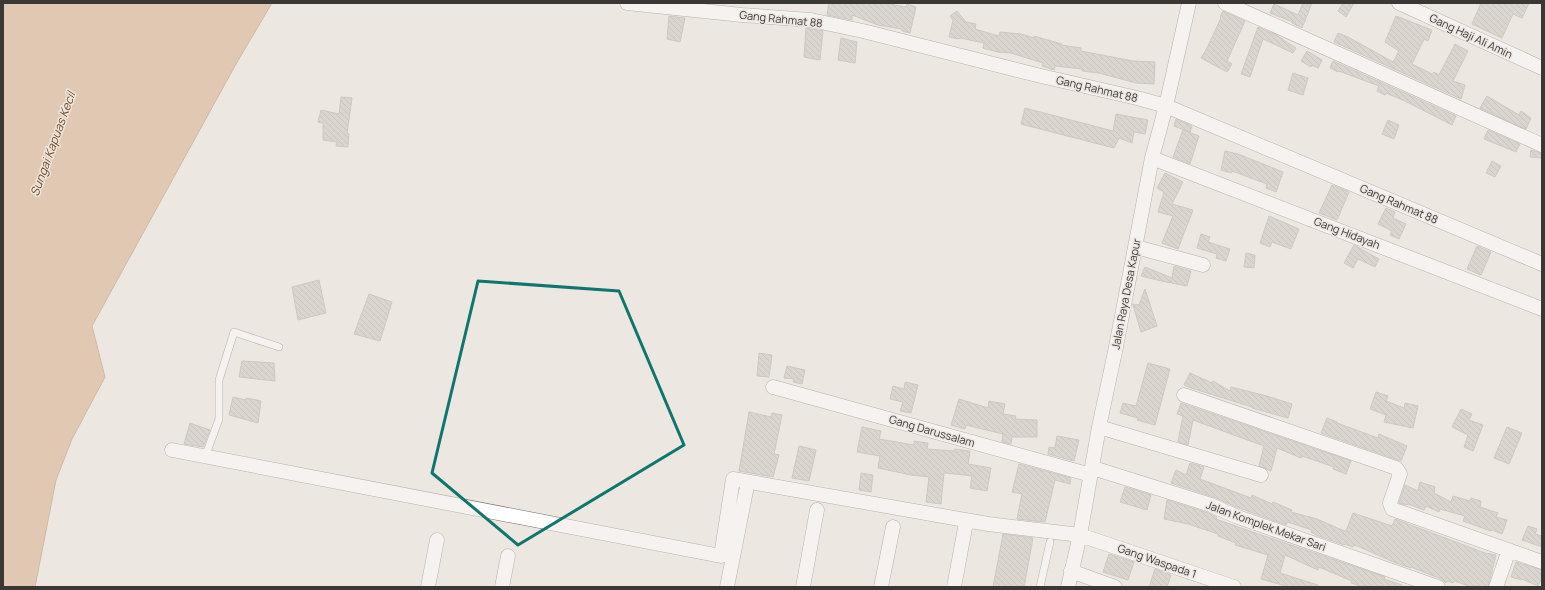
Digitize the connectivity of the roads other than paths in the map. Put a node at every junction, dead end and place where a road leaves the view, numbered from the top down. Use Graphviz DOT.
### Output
graph roads {
  1 [pos="627,3"];
  2 [pos="1189,3"];
  3 [pos="1225,3"];
  4 [pos="1399,3"];
  5 [pos="1542,68"];
  6 [pos="1166,106"];
  7 [pos="1542,145"];
  8 [pos="1152,158"];
  9 [pos="1136,247"];
  10 [pos="1542,264"];
  11 [pos="1203,265"];
  12 [pos="1542,309"];
  13 [pos="278,347"];
  14 [pos="773,387"];
  15 [pos="1184,395"];
  16 [pos="1099,427"];
  17 [pos="172,450"];
  18 [pos="205,456"];
  19 [pos="1092,472"];
  20 [pos="1261,475"];
  21 [pos="746,491"];
  22 [pos="817,510"];
  23 [pos="893,527"];
  24 [pos="965,528"];
  25 [pos="1080,535"];
  26 [pos="437,540"];
  27 [pos="1050,542"];
  28 [pos="1509,550"];
  29 [pos="508,556"];
  30 [pos="1542,562"];
  31 [pos="1071,571"];
  32 [pos="428,587"];
  33 [pos="502,587"];
  34 [pos="727,587"];
  35 [pos="803,587"];
  36 [pos="881,587"];
  37 [pos="954,587"];
  38 [pos="1040,587"];
  39 [pos="1068,587"];
  40 [pos="1115,587"];
  41 [pos="1234,587"];
  42 [pos="1438,587"];
  43 [pos="1496,587"];
  1 -- 6 [label="street, Gang Rahmat 88"];
  2 -- 6 [label="street, Jalan Raya Desa Kapur"];
  3 -- 7 [label="street"];
  4 -- 5 [label="street, Gang Haji Ali Amin"];
  6 -- 8 [label="street, Jalan Raya Desa Kapur"];
  6 -- 10 [label="street, Gang Rahmat 88"];
  8 -- 9 [label="street, Jalan Raya Desa Kapur"];
  8 -- 12 [label="street, Gang Hidayah"];
  9 -- 11 [label="street"];
  9 -- 16 [label="street, Jalan Raya Desa Kapur"];
  13 -- 18 [label="lane"];
  14 -- 19 [label="street, Gang Darussalam"];
  15 -- 28 [label="street"];
  16 -- 19 [label="street, Jalan Raya Desa Kapur"];
  16 -- 20 [label="street"];
  17 -- 18 [label="street"];
  18 -- 25 [label="street, Gang Waspada 1"];
  19 -- 25 [label="street, Jalan Raya Desa Kapur"];
  19 -- 42 [label="street, Jalan Komplek Mekar Sari"];
  21 -- 34 [label="street"];
  22 -- 35 [label="street"];
  23 -- 36 [label="street"];
  24 -- 37 [label="street"];
  25 -- 31 [label="street, Jalan Raya Desa Kapur"];
  25 -- 41 [label="street, Gang Waspada 1"];
  26 -- 32 [label="street"];
  27 -- 38 [label="lane"];
  28 -- 30 [label="street"];
  28 -- 43 [label="street"];
  29 -- 33 [label="street"];
  31 -- 39 [label="street, Jalan Raya Desa Kapur"];
  31 -- 40 [label="street"];
}
